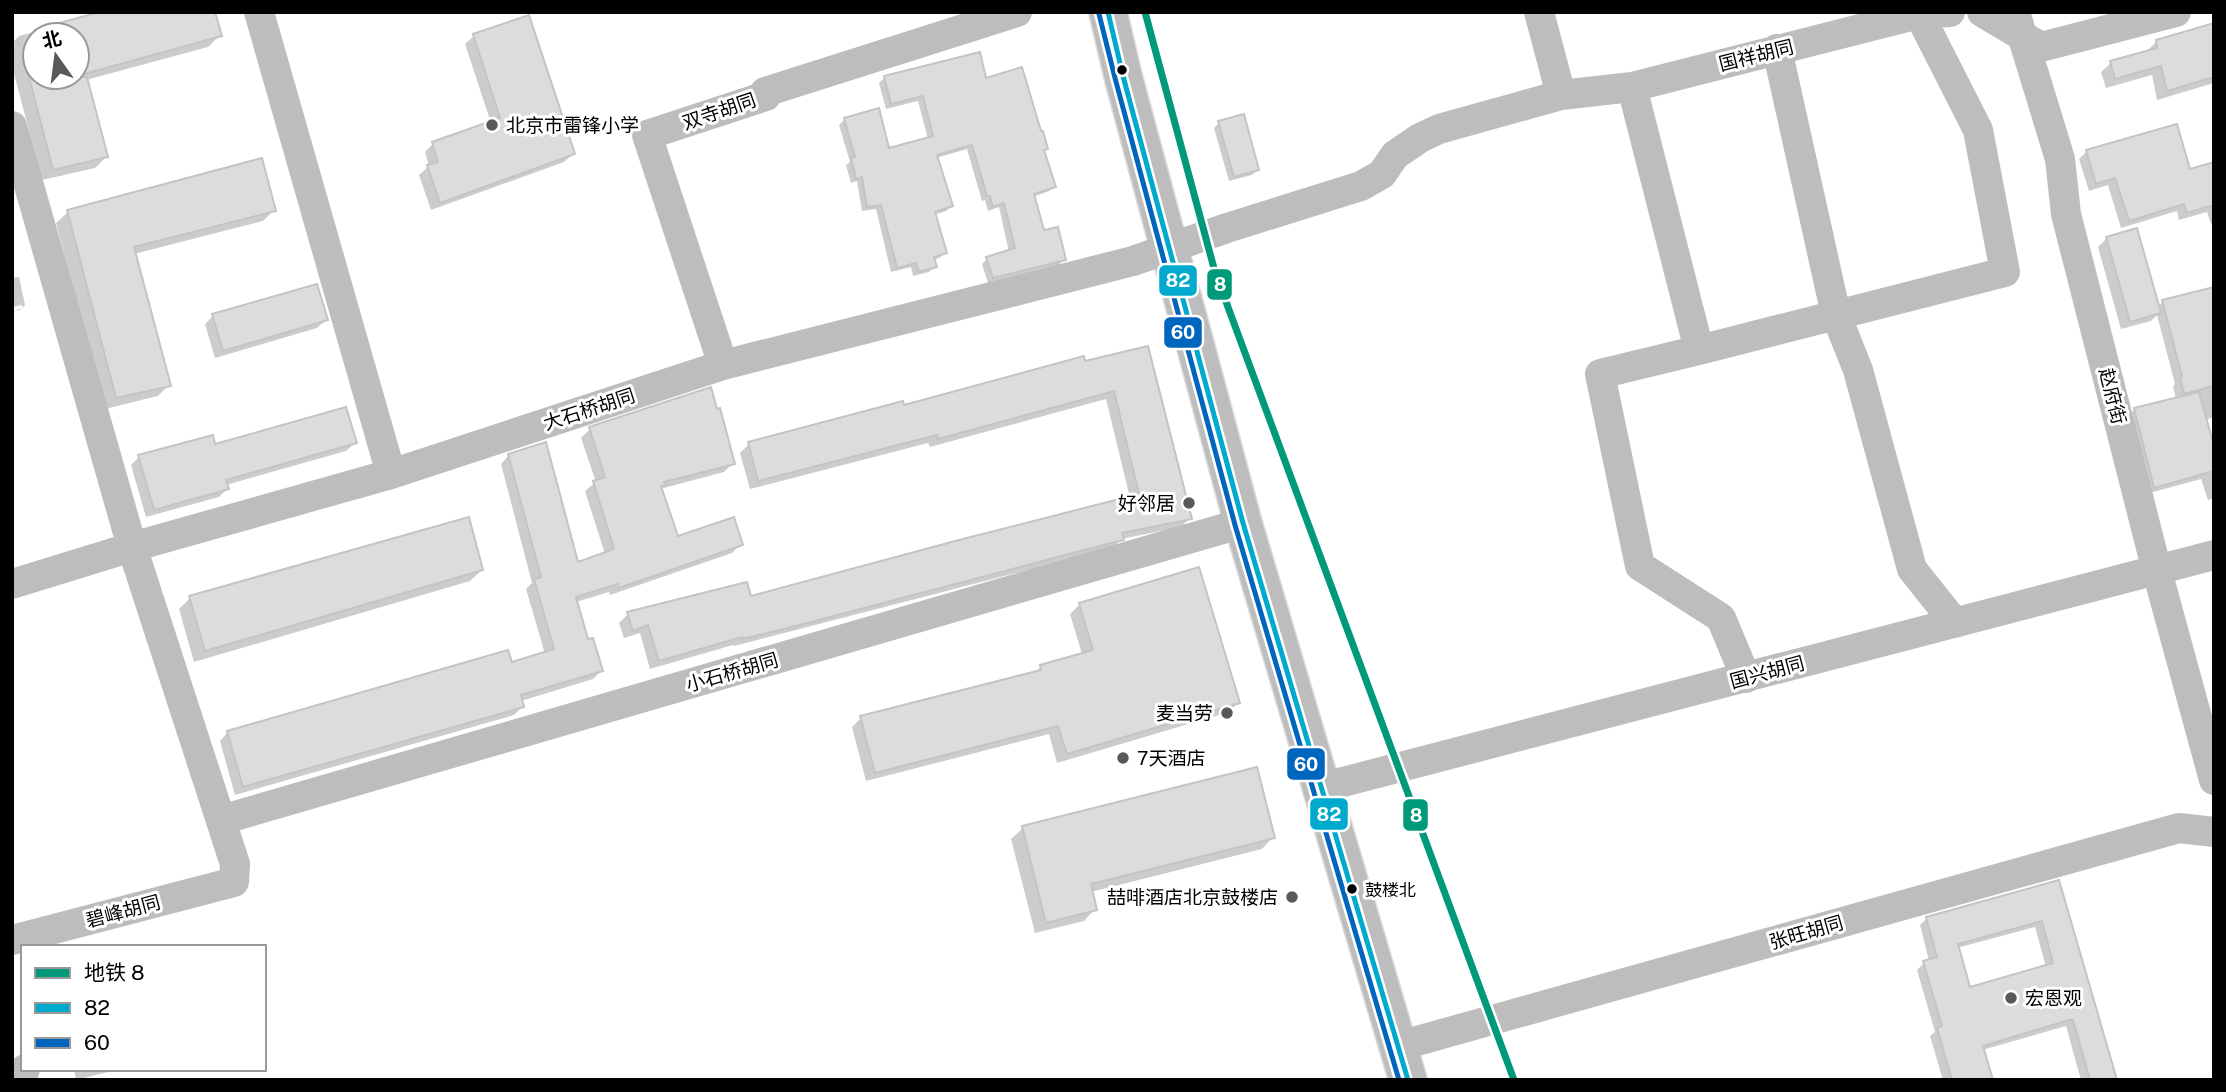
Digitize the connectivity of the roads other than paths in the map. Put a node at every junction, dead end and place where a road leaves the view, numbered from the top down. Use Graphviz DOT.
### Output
graph roads {
  1 [pos="259,12"];
  2 [pos="1017,12"];
  3 [pos="1108,12"];
  4 [pos="1539,12"];
  5 [pos="1950,12"];
  6 [pos="1982,12"];
  7 [pos="2176,12"];
  8 [pos="1919,14"];
  9 [pos="1853,21"];
  10 [pos="2018,23"];
  11 [pos="1777,50"];
  12 [pos="1632,87"];
  13 [pos="1561,95"];
  14 [pos="12,126"];
  15 [pos="1169,248"];
  16 [pos="1836,315"];
  17 [pos="1699,350"];
  18 [pos="723,365"];
  19 [pos="391,474"];
  20 [pos="1243,523"];
  21 [pos="132,547"];
  22 [pos="2214,555"];
  23 [pos="2157,571"];
  24 [pos="12,584"];
  25 [pos="1955,624"];
  26 [pos="1746,678"];
  27 [pos="2214,780"];
  28 [pos="1321,789"];
  29 [pos="220,820"];
  30 [pos="2214,832"];
  31 [pos="72,935"];
  32 [pos="12,940"];
  33 [pos="1404,1063"];
  1 -- 19 [label="street"];
  2 -- 18 [label="street, 双寺胡同"];
  3 -- 15 [label="main road"];
  4 -- 13 [label="street"];
  5 -- 8 [label="street, 国祥胡同"];
  6 -- 10 [label="street"];
  7 -- 10 [label="street"];
  8 -- 9 [label="street, 国祥胡同"];
  8 -- 16 [label="street"];
  9 -- 11 [label="street, 国祥胡同"];
  10 -- 23 [label="street, 赵府街"];
  11 -- 12 [label="street, 国祥胡同"];
  11 -- 16 [label="street"];
  12 -- 13 [label="street, 国祥胡同"];
  12 -- 17 [label="street"];
  13 -- 15 [label="street, 国祥胡同"];
  14 -- 21 [label="street"];
  15 -- 18 [label="street, 大石桥胡同"];
  15 -- 20 [label="main road"];
  16 -- 17 [label="street"];
  16 -- 25 [label="street"];
  17 -- 26 [label="street"];
  18 -- 19 [label="street, 大石桥胡同"];
  19 -- 21 [label="street, 大石桥胡同"];
  20 -- 28 [label="main road"];
  20 -- 29 [label="street, 小石桥胡同"];
  21 -- 24 [label="street, 大石桥胡同"];
  21 -- 29 [label="street"];
  22 -- 23 [label="street, 国兴胡同"];
  23 -- 25 [label="street, 国兴胡同"];
  23 -- 27 [label="street, 赵府街"];
  25 -- 26 [label="street, 国兴胡同"];
  26 -- 28 [label="street, 国兴胡同"];
  28 -- 33 [label="main road"];
  29 -- 31 [label="street, 碧峰胡同"];
  30 -- 33 [label="street, 张旺胡同"];
  31 -- 32 [label="street, 碧峰胡同"];
}
